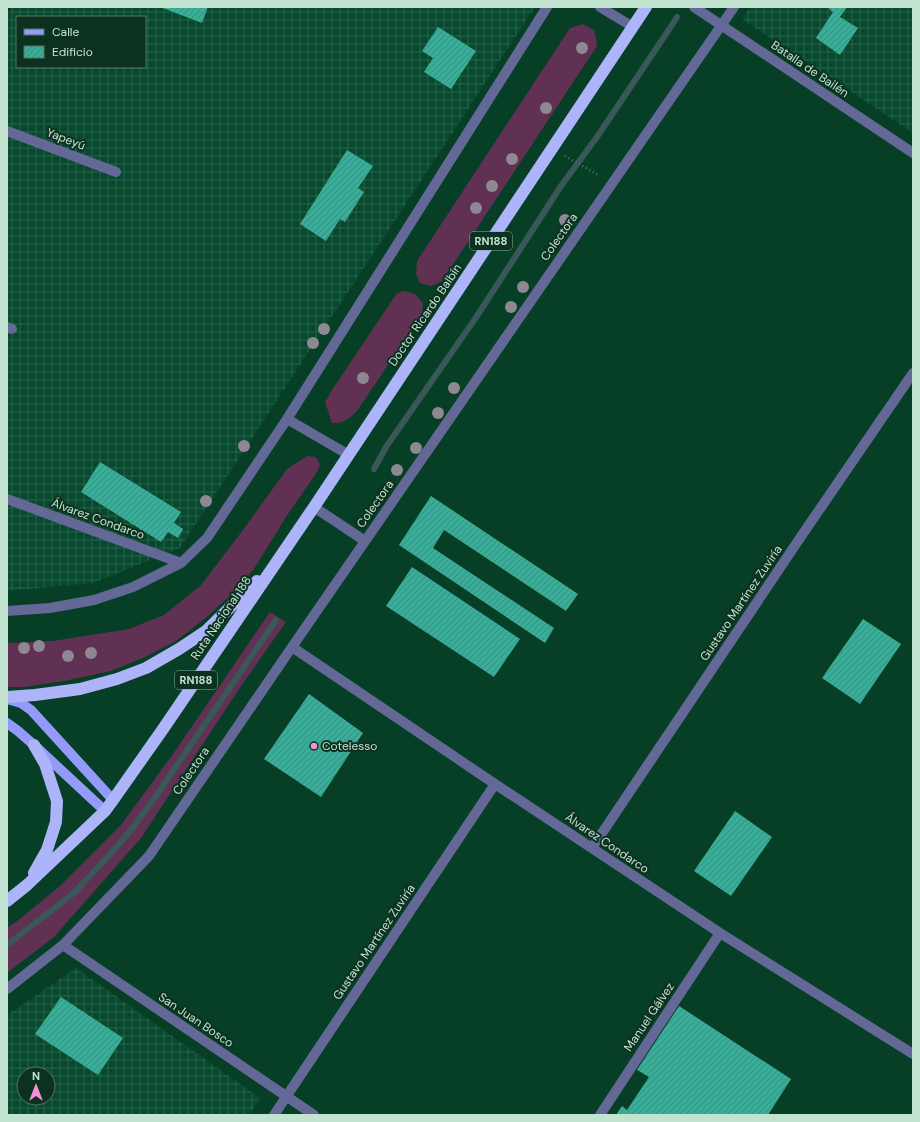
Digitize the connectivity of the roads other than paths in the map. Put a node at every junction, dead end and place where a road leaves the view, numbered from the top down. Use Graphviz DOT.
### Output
graph roads {
  1 [pos="547,7"];
  2 [pos="600,7"];
  3 [pos="646,7"];
  4 [pos="694,7"];
  5 [pos="734,7"];
  6 [pos="721,26"];
  7 [pos="632,27"];
  8 [pos="7,131"];
  9 [pos="913,153"];
  10 [pos="116,172"];
  11 [pos="913,373"];
  12 [pos="287,419"];
  13 [pos="349,455"];
  14 [pos="7,499"];
  15 [pos="314,507"];
  16 [pos="365,541"];
  17 [pos="278,558"];
  18 [pos="181,563"];
  19 [pos="7,611"];
  20 [pos="292,646"];
  21 [pos="7,698"];
  22 [pos="7,723"];
  23 [pos="34,745"];
  24 [pos="495,784"];
  25 [pos="113,800"];
  26 [pos="105,811"];
  27 [pos="592,848"];
  28 [pos="27,885"];
  29 [pos="7,901"];
  30 [pos="720,933"];
  31 [pos="63,945"];
  32 [pos="7,989"];
  33 [pos="913,1054"];
  34 [pos="286,1097"];
  35 [pos="274,1115"];
  36 [pos="314,1115"];
  37 [pos="600,1115"];
  1 -- 12 [label="street"];
  2 -- 7 [label="street"];
  3 -- 7 [label="highway, Doctor Ricardo Balbín / RN188"];
  4 -- 6 [label="street, Batalla de Bailén"];
  5 -- 6 [label="street, Colectora"];
  6 -- 9 [label="street, Batalla de Bailén"];
  6 -- 16 [label="street, Colectora"];
  7 -- 13 [label="highway, Doctor Ricardo Balbín / RN188"];
  8 -- 10 [label="street, Yapeyú"];
  11 -- 27 [label="street, Gustavo Martínez Zuviría"];
  12 -- 13 [label="street"];
  12 -- 18 [label="street"];
  13 -- 15 [label="highway, Doctor Ricardo Balbín / RN188"];
  14 -- 18 [label="street, Álvarez Condarco"];
  15 -- 16 [label="street"];
  15 -- 17 [label="highway, Doctor Ricardo Balbín / RN188"];
  16 -- 20 [label="street, Colectora"];
  17 -- 21 [label="highway"];
  17 -- 25 [label="highway, Ruta Nacional 188 / RN188"];
  18 -- 19 [label="street"];
  20 -- 24 [label="street, Álvarez Condarco"];
  20 -- 31 [label="street, Colectora"];
  21 -- 25 [label="main road"];
  22 -- 23 [label="main road"];
  23 -- 26 [label="main road"];
  23 -- 28 [label="highway"];
  24 -- 27 [label="street, Álvarez Condarco"];
  24 -- 34 [label="street, Gustavo Martínez Zuviría"];
  25 -- 26 [label="highway, Ruta Nacional 188 / RN188"];
  26 -- 28 [label="highway, RN188"];
  27 -- 30 [label="street, Álvarez Condarco"];
  28 -- 29 [label="highway, RN188"];
  30 -- 33 [label="street, Álvarez Condarco"];
  30 -- 37 [label="street, Manuel Gálvez"];
  31 -- 32 [label="street, Colectora"];
  31 -- 34 [label="street, San Juan Bosco"];
  34 -- 35 [label="street, Gustavo Martínez Zuviría"];
  34 -- 36 [label="street, San Juan Bosco"];
}
